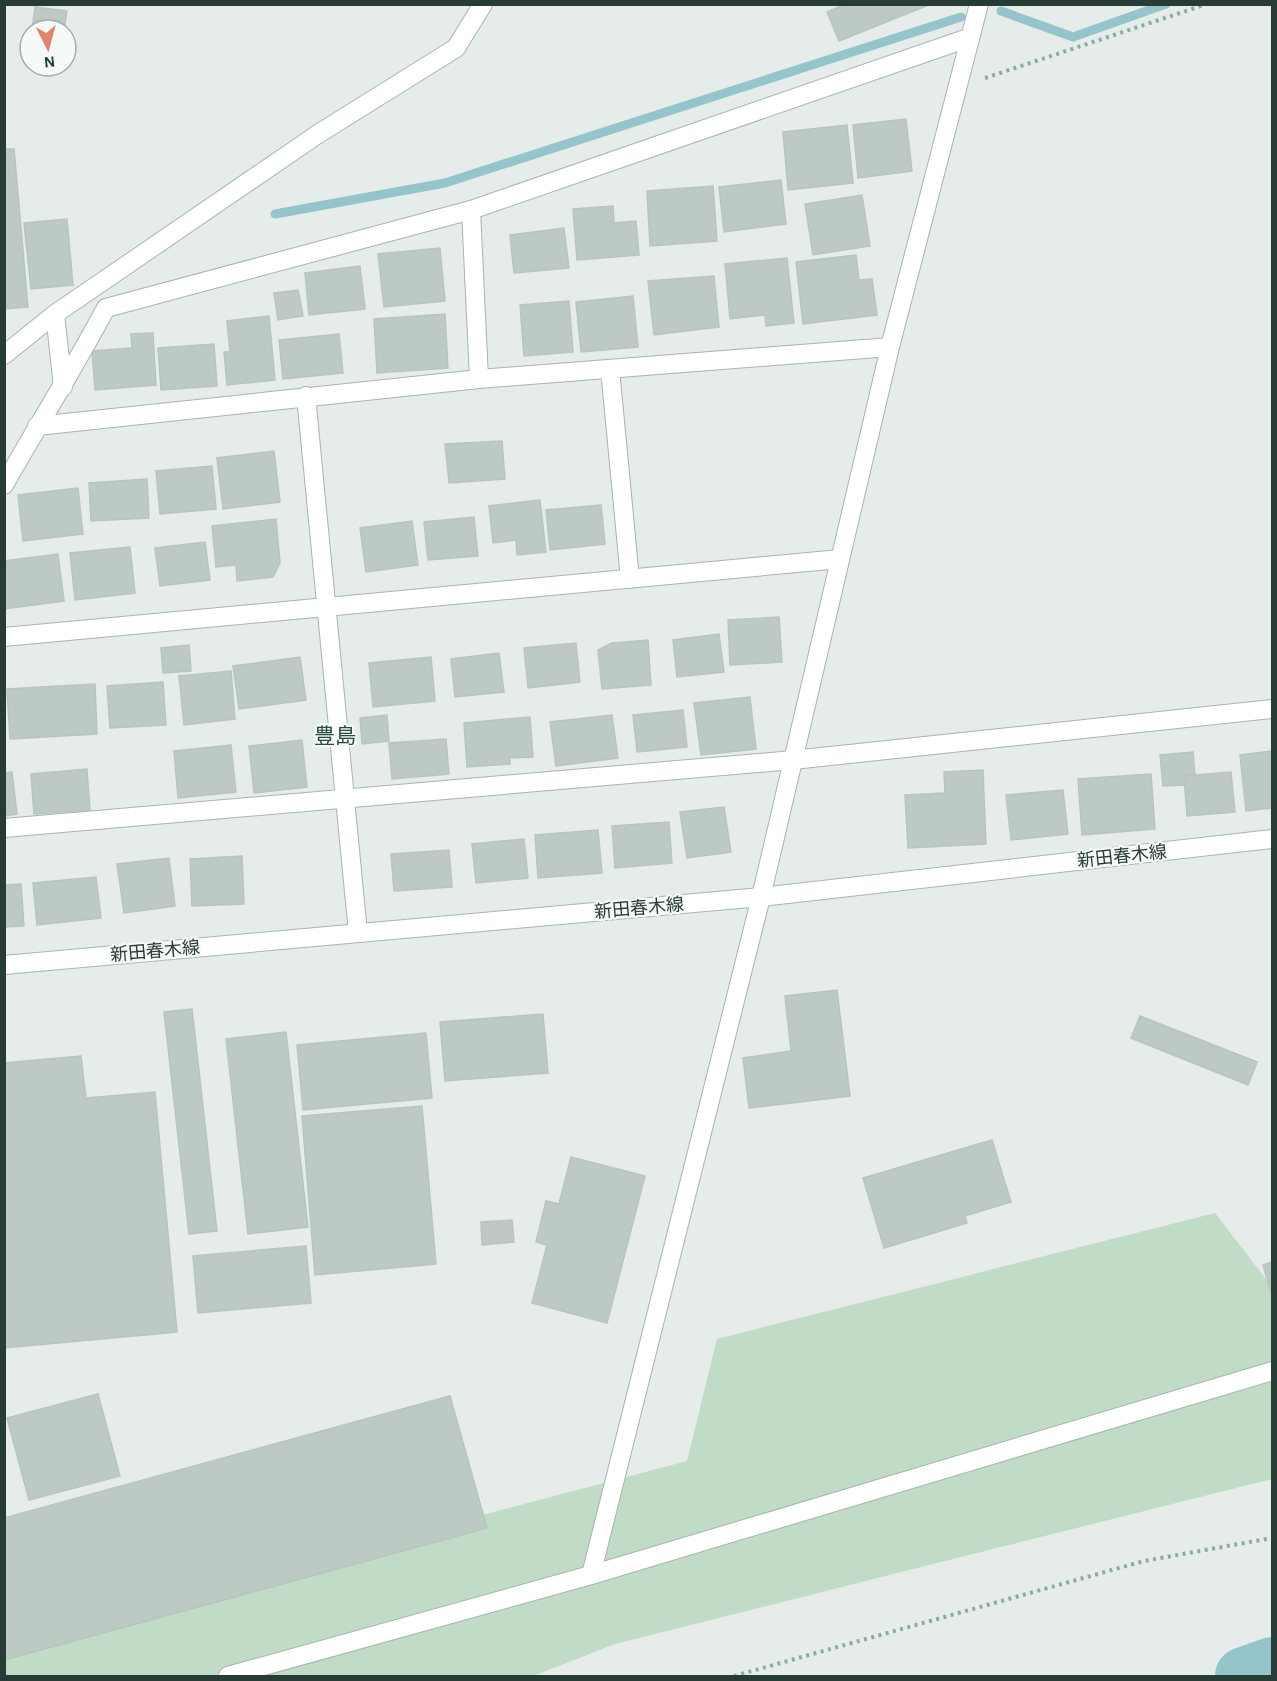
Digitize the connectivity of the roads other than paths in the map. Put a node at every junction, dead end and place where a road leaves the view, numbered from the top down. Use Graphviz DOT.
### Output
graph roads {
  1 [pos="483,4"];
  2 [pos="979,4"];
  3 [pos="968,38"];
  4 [pos="471,210"];
  5 [pos="56,314"];
  6 [pos="890,347"];
  7 [pos="4,355"];
  8 [pos="610,369"];
  9 [pos="478,379"];
  10 [pos="63,387"];
  11 [pos="306,396"];
  12 [pos="37,426"];
  13 [pos="4,484"];
  14 [pos="840,559"];
  15 [pos="630,579"];
  16 [pos="328,606"];
  17 [pos="4,637"];
  18 [pos="1272,709"];
  19 [pos="793,760"];
  20 [pos="347,798"];
  21 [pos="4,828"];
  22 [pos="1272,839"];
  23 [pos="761,897"];
  24 [pos="358,933"];
  25 [pos="4,964"];
  26 [pos="1272,1371"];
  27 [pos="591,1575"];
  28 [pos="228,1677"];
  1 -- 5 [label="street"];
  2 -- 3 [label="street"];
  3 -- 4 [label="street"];
  3 -- 6 [label="street"];
  4 -- 9 [label="street"];
  4 -- 10 [label="street"];
  5 -- 7 [label="street"];
  5 -- 10 [label="street"];
  6 -- 8 [label="street"];
  6 -- 14 [label="street"];
  8 -- 9 [label="street"];
  8 -- 15 [label="street"];
  9 -- 11 [label="street"];
  10 -- 12 [label="street"];
  11 -- 12 [label="street"];
  11 -- 16 [label="street"];
  12 -- 13 [label="street"];
  14 -- 15 [label="street"];
  14 -- 19 [label="street"];
  15 -- 16 [label="street"];
  16 -- 17 [label="street"];
  16 -- 20 [label="street"];
  18 -- 19 [label="street"];
  19 -- 20 [label="street"];
  19 -- 23 [label="street"];
  20 -- 21 [label="street"];
  20 -- 24 [label="street"];
  22 -- 23 [label="street, 新田春木線"];
  23 -- 24 [label="street, 新田春木線"];
  23 -- 27 [label="street"];
  24 -- 25 [label="street, 新田春木線"];
  26 -- 27 [label="street"];
  27 -- 28 [label="street"];
}
